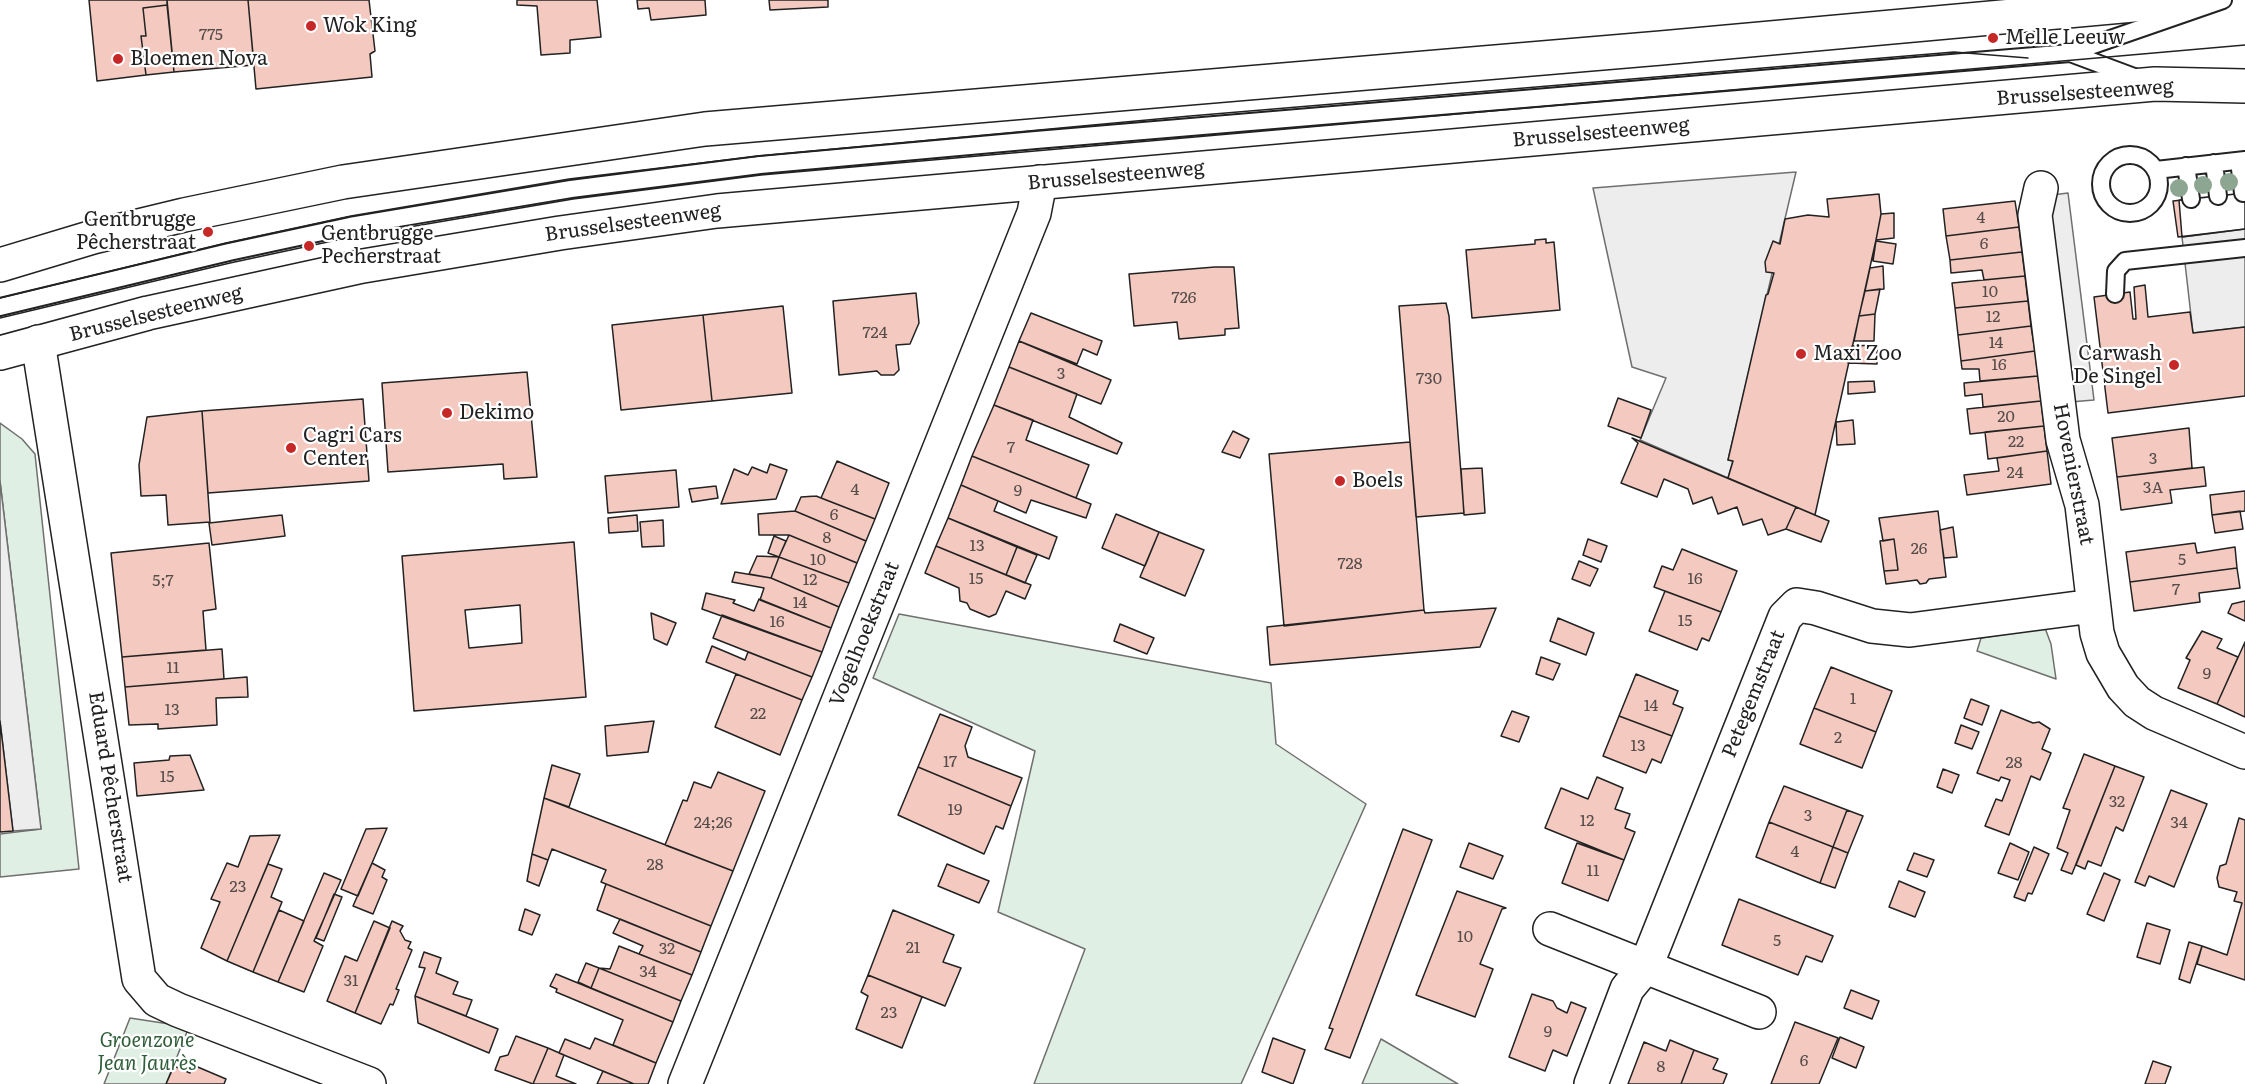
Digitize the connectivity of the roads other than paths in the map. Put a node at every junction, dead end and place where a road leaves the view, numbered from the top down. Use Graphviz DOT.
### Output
graph roads {
  1 [pos="2188,0"];
  2 [pos="2223,0"];
  3 [pos="2070,53"];
  4 [pos="2155,84"];
  5 [pos="2245,86"];
  6 [pos="2242,160"];
  7 [pos="2214,163"];
  8 [pos="2186,166"];
  9 [pos="2156,170"];
  10 [pos="1040,182"];
  11 [pos="2041,188"];
  12 [pos="2243,193"];
  13 [pos="2218,196"];
  14 [pos="2191,199"];
  15 [pos="2245,248"];
  16 [pos="0,265"];
  17 [pos="2115,294"];
  18 [pos="0,307"];
  19 [pos="38,342"];
  20 [pos="0,353"];
  21 [pos="2093,606"];
  22 [pos="2245,752"];
  23 [pos="1550,929"];
  24 [pos="1646,966"];
  25 [pos="1759,1012"];
  26 [pos="369,1084"];
  27 [pos="685,1084"];
  28 [pos="1590,1084"];
  1 -- 16 [label="main road"];
  2 -- 3 [label="lane"];
  3 -- 4 [label="lane"];
  3 -- 18 [label="lane"];
  4 -- 5 [label="main road, Brusselsesteenweg"];
  4 -- 10 [label="main road, Brusselsesteenweg"];
  6 -- 7 [label="lane"];
  6 -- 12 [label="lane"];
  7 -- 8 [label="lane"];
  7 -- 13 [label="lane"];
  8 -- 9 [label="lane"];
  8 -- 14 [label="lane"];
  10 -- 19 [label="main road, Brusselsesteenweg"];
  10 -- 27 [label="main road, Vogelhoekstraat"];
  11 -- 21 [label="main road, Hovenierstraat"];
  15 -- 17 [label="lane"];
  19 -- 20 [label="main road, Brusselsesteenweg"];
  19 -- 26 [label="main road, Eduard Pêcherstraat"];
  21 -- 22 [label="main road, Hovenierstraat"];
  21 -- 24 [label="main road, Petegemstraat"];
  23 -- 24 [label="main road"];
  24 -- 25 [label="main road"];
  24 -- 28 [label="main road, Petegemstraat"];
}
